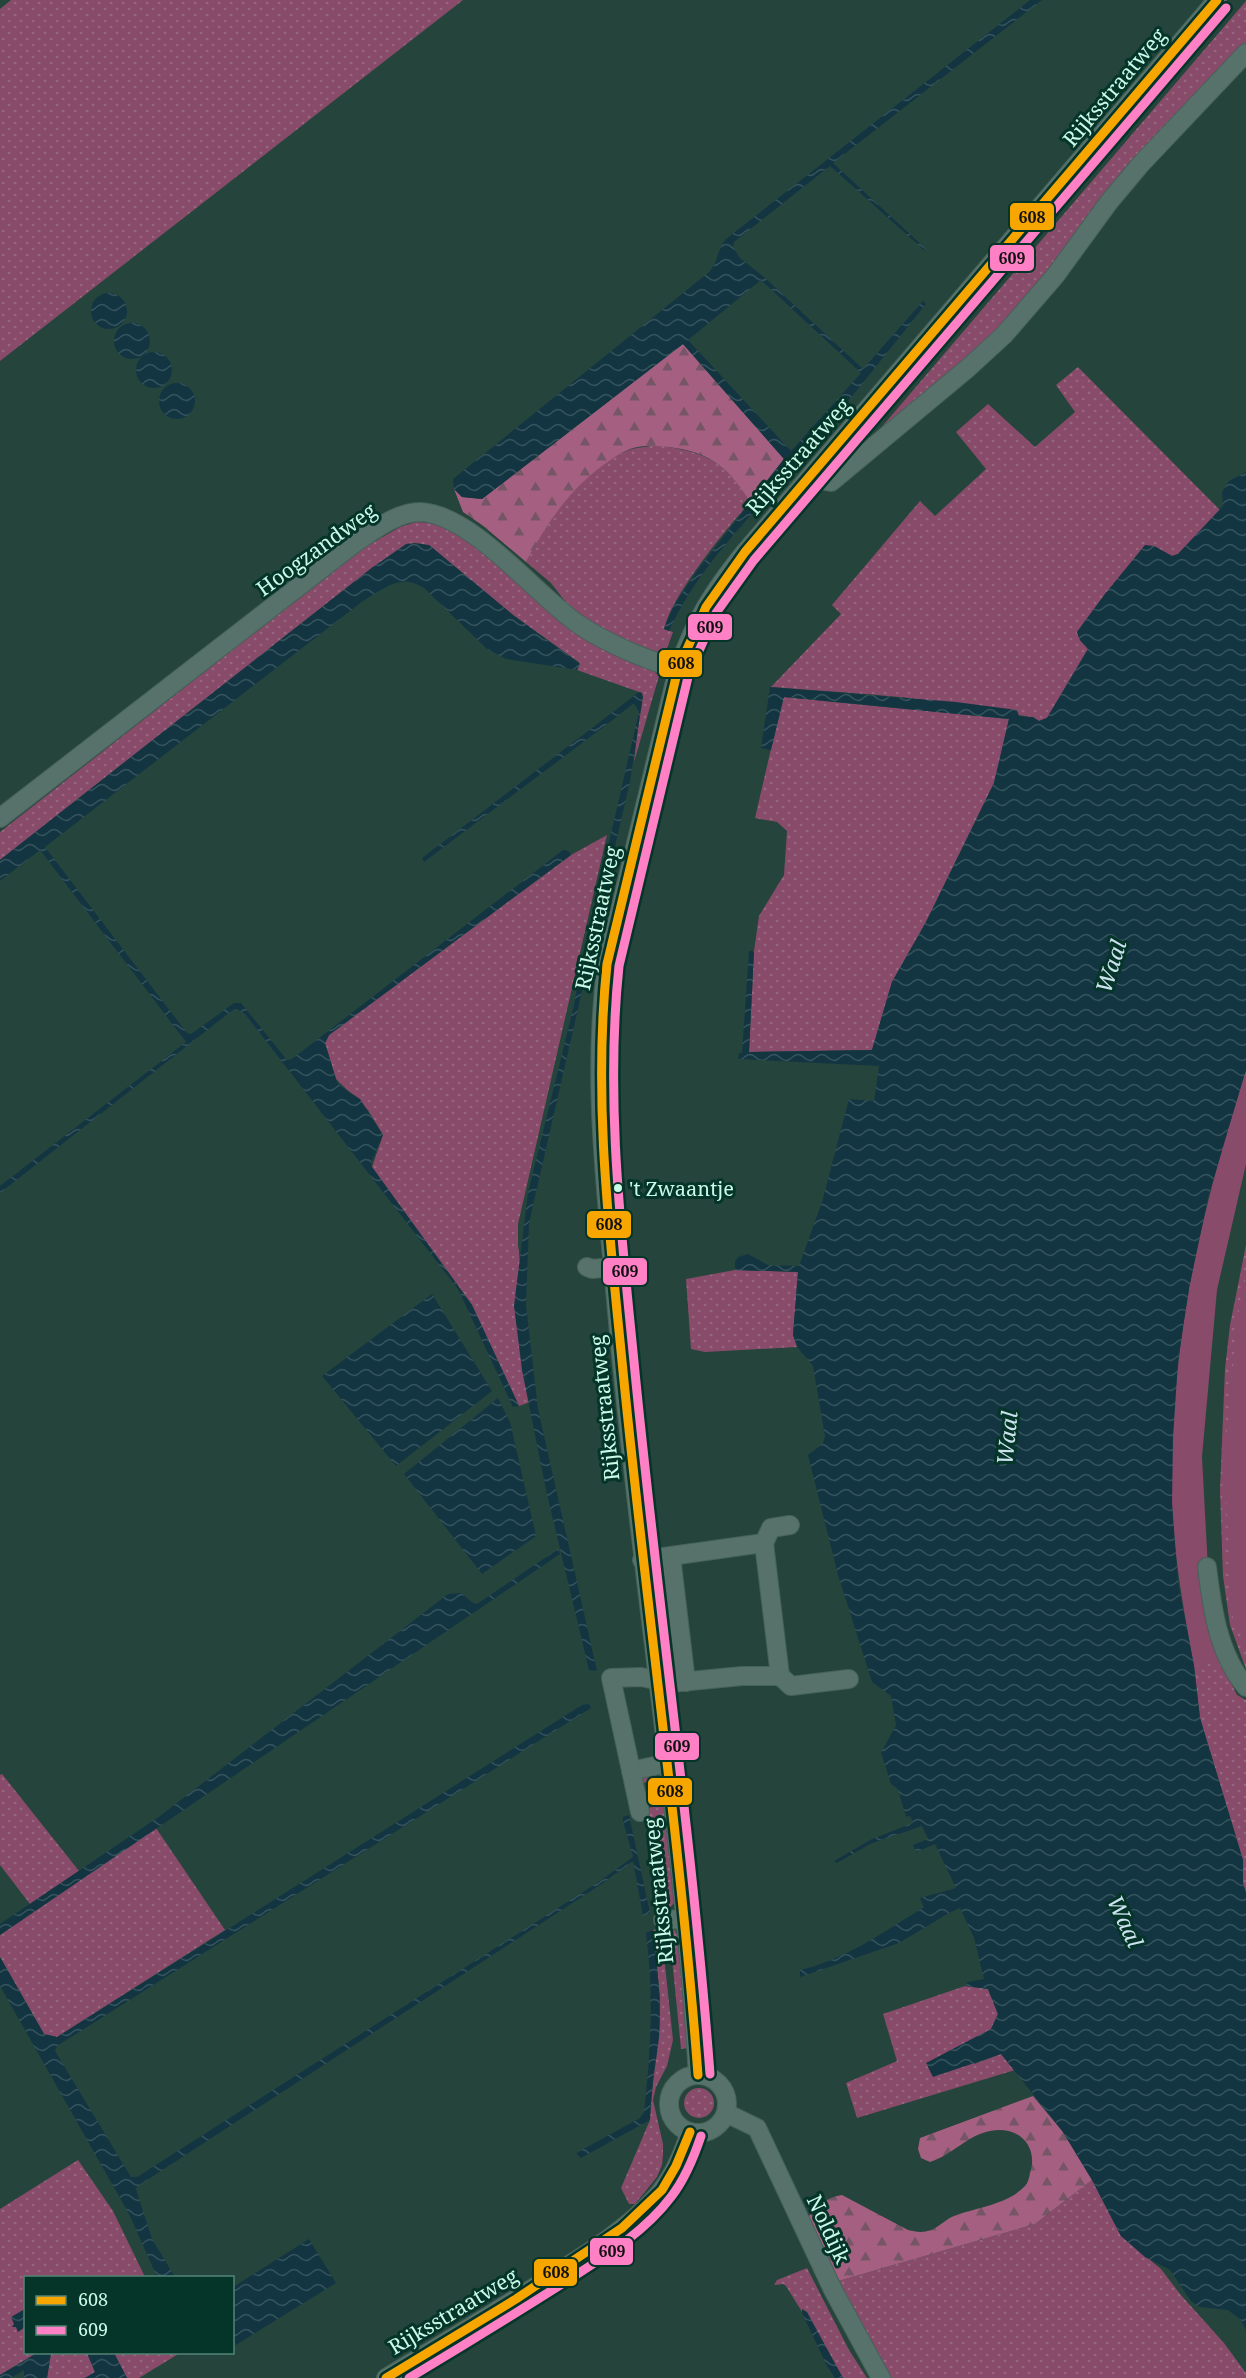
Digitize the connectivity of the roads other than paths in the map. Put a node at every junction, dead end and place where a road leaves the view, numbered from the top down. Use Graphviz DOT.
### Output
graph roads {
  1 [pos="1217,0"];
  2 [pos="1246,53"];
  3 [pos="809,478"];
  4 [pos="678,669"];
  5 [pos="0,818"];
  6 [pos="587,1267"];
  7 [pos="613,1267"];
  8 [pos="790,1525"];
  9 [pos="764,1543"];
  10 [pos="671,1556"];
  11 [pos="642,1560"];
  12 [pos="1207,1567"];
  13 [pos="780,1676"];
  14 [pos="849,1678"];
  15 [pos="657,1680"];
  16 [pos="686,1682"];
  17 [pos="1246,1687"];
  18 [pos="668,1762"];
  19 [pos="632,1771"];
  20 [pos="640,1812"];
  21 [pos="684,1918"];
  22 [pos="663,1920"];
  23 [pos="698,2075"];
  24 [pos="726,2113"];
  25 [pos="690,2132"];
  26 [pos="386,2378"];
  27 [pos="880,2378"];
  1 -- 3 [label="street, Rijksstraatweg"];
  2 -- 3 [label="street"];
  3 -- 4 [label="street, Rijksstraatweg"];
  4 -- 5 [label="street, Hoogzandweg"];
  4 -- 7 [label="street, Rijksstraatweg"];
  6 -- 7 [label="street"];
  7 -- 11 [label="street, Rijksstraatweg"];
  8 -- 9 [label="street"];
  9 -- 10 [label="street"];
  9 -- 13 [label="street"];
  10 -- 11 [label="street"];
  10 -- 16 [label="street"];
  11 -- 15 [label="street, Rijksstraatweg"];
  12 -- 17 [label="street"];
  13 -- 14 [label="street"];
  13 -- 16 [label="street"];
  15 -- 16 [label="street"];
  15 -- 18 [label="street, Rijksstraatweg"];
  15 -- 19 [label="street, Rijksstraatweg"];
  18 -- 19 [label="street"];
  18 -- 21 [label="street, Rijksstraatweg"];
  19 -- 20 [label="street, Rijksstraatweg"];
  21 -- 22 [label="street"];
  21 -- 23 [label="street, Rijksstraatweg"];
  23 -- 24 [label="street"];
  23 -- 25 [label="street"];
  24 -- 25 [label="street"];
  24 -- 27 [label="street, Noldijk"];
  25 -- 26 [label="street, Rijksstraatweg"];
}
